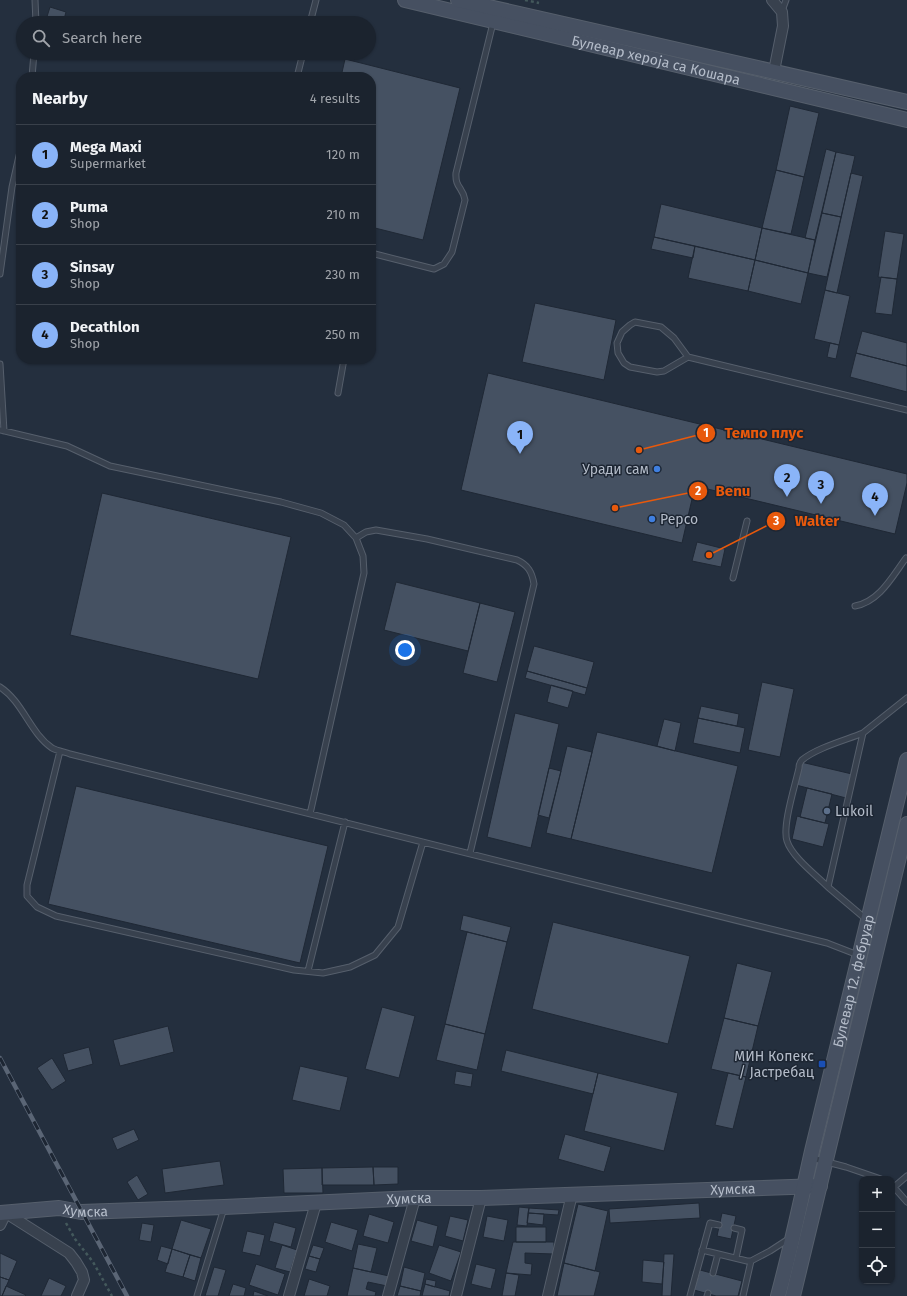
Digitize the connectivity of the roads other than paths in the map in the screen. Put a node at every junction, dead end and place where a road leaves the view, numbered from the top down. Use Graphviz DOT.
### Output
graph roads {
  1 [pos="35,0"];
  2 [pos="316,0"];
  3 [pos="405,0"];
  4 [pos="458,0"];
  5 [pos="772,0"];
  6 [pos="786,0"];
  7 [pos="782,12"];
  8 [pos="36,16"];
  9 [pos="312,16"];
  10 [pos="494,21"];
  11 [pos="33,60"];
  12 [pos="301,60"];
  13 [pos="774,71"];
  14 [pos="32,72"];
  15 [pos="298,72"];
  16 [pos="907,102"];
  17 [pos="907,120"];
  18 [pos="16,169"];
  19 [pos="376,254"];
  20 [pos="0,274"];
  21 [pos="688,357"];
  22 [pos="0,364"];
  23 [pos="343,364"];
  24 [pos="338,393"];
  25 [pos="907,410"];
  26 [pos="2,431"];
  27 [pos="746,521"];
  28 [pos="356,538"];
  29 [pos="907,558"];
  30 [pos="733,578"];
  31 [pos="855,606"];
  32 [pos="0,687"];
  33 [pos="907,698"];
  34 [pos="863,733"];
  35 [pos="60,750"];
  36 [pos="907,760"];
  37 [pos="310,814"];
  38 [pos="345,822"];
  39 [pos="907,824"];
  40 [pos="423,842"];
  41 [pos="470,853"];
  42 [pos="828,887"];
  43 [pos="868,922"];
  44 [pos="859,955"];
  45 [pos="308,971"];
  46 [pos="811,1158"];
  47 [pos="826,1162"];
  48 [pos="871,1176"];
  49 [pos="907,1176"];
  50 [pos="895,1185"];
  51 [pos="804,1186"];
  52 [pos="820,1186"];
  53 [pos="895,1188"];
  54 [pos="572,1194"];
  55 [pos="415,1198"];
  56 [pos="481,1198"];
  57 [pos="907,1202"];
  58 [pos="316,1203"];
  59 [pos="224,1207"];
  60 [pos="2,1217"];
  61 [pos="719,1225"];
  62 [pos="734,1228"];
  63 [pos="794,1235"];
  64 [pos="702,1250"];
  65 [pos="718,1254"];
  66 [pos="736,1258"];
  67 [pos="751,1261"];
  68 [pos="713,1273"];
  69 [pos="77,1296"];
  70 [pos="197,1296"];
  71 [pos="289,1296"];
  72 [pos="388,1296"];
  73 [pos="456,1296"];
  74 [pos="548,1296"];
  75 [pos="690,1296"];
  76 [pos="742,1296"];
  77 [pos="778,1296"];
  78 [pos="793,1296"];
  1 -- 8 [label="lane"];
  2 -- 9 [label="lane"];
  3 -- 10 [label="main road, Булевар хероја са Кошара"];
  4 -- 13 [label="main road, Булевар хероја са Кошара"];
  5 -- 7 [label="street"];
  6 -- 7 [label="lane"];
  7 -- 13 [label="street"];
  10 -- 17 [label="main road, Булевар хероја са Кошара"];
  10 -- 19 [label="lane"];
  11 -- 14 [label="lane"];
  12 -- 15 [label="lane"];
  13 -- 16 [label="main road, Булевар хероја са Кошара"];
  18 -- 20 [label="lane"];
  21 -- 21 [label="lane"];
  21 -- 25 [label="lane"];
  22 -- 26 [label="lane"];
  23 -- 24 [label="lane"];
  26 -- 28 [label="lane"];
  27 -- 30 [label="lane"];
  28 -- 37 [label="lane"];
  28 -- 41 [label="lane"];
  29 -- 31 [label="lane"];
  32 -- 35 [label="lane"];
  33 -- 34 [label="lane"];
  34 -- 42 [label="lane"];
  34 -- 42 [label="lane"];
  35 -- 37 [label="lane"];
  35 -- 45 [label="lane"];
  36 -- 43 [label="main road, Булевар 12. фебруар"];
  37 -- 38 [label="lane"];
  38 -- 40 [label="lane"];
  38 -- 45 [label="lane"];
  39 -- 47 [label="main road, Булевар 12. фебруар"];
  40 -- 41 [label="lane"];
  40 -- 45 [label="lane"];
  41 -- 44 [label="lane"];
  42 -- 43 [label="lane"];
  43 -- 44 [label="main road, Булевар 12. фебруар"];
  44 -- 46 [label="main road, Булевар 12. фебруар"];
  46 -- 47 [label="lane"];
  46 -- 51 [label="main road, Булевар 12. фебруар"];
  47 -- 48 [label="lane"];
  47 -- 52 [label="main road, Булевар 12. фебруар"];
  49 -- 50 [label="lane"];
  51 -- 52 [label="main road, Хумска"];
  51 -- 54 [label="main road, Хумска"];
  51 -- 63 [label="main road, Булевар 12. фебруар"];
  52 -- 78 [label="main road, Булевар 12. фебруар"];
  53 -- 57 [label="lane"];
  54 -- 56 [label="main road, Хумска"];
  54 -- 74 [label="street"];
  55 -- 56 [label="main road, Хумска"];
  55 -- 58 [label="main road, Хумска"];
  55 -- 72 [label="street"];
  56 -- 73 [label="street"];
  58 -- 59 [label="main road, Хумска"];
  58 -- 71 [label="street"];
  59 -- 60 [label="main road, Хумска"];
  59 -- 70 [label="lane"];
  60 -- 69 [label="street"];
  61 -- 64 [label="lane"];
  62 -- 66 [label="lane"];
  63 -- 67 [label="lane"];
  63 -- 77 [label="main road, Булевар 12. фебруар"];
  64 -- 65 [label="lane"];
  64 -- 75 [label="lane"];
  65 -- 66 [label="lane"];
  65 -- 68 [label="lane"];
  66 -- 67 [label="lane"];
  67 -- 76 [label="lane"];
}
